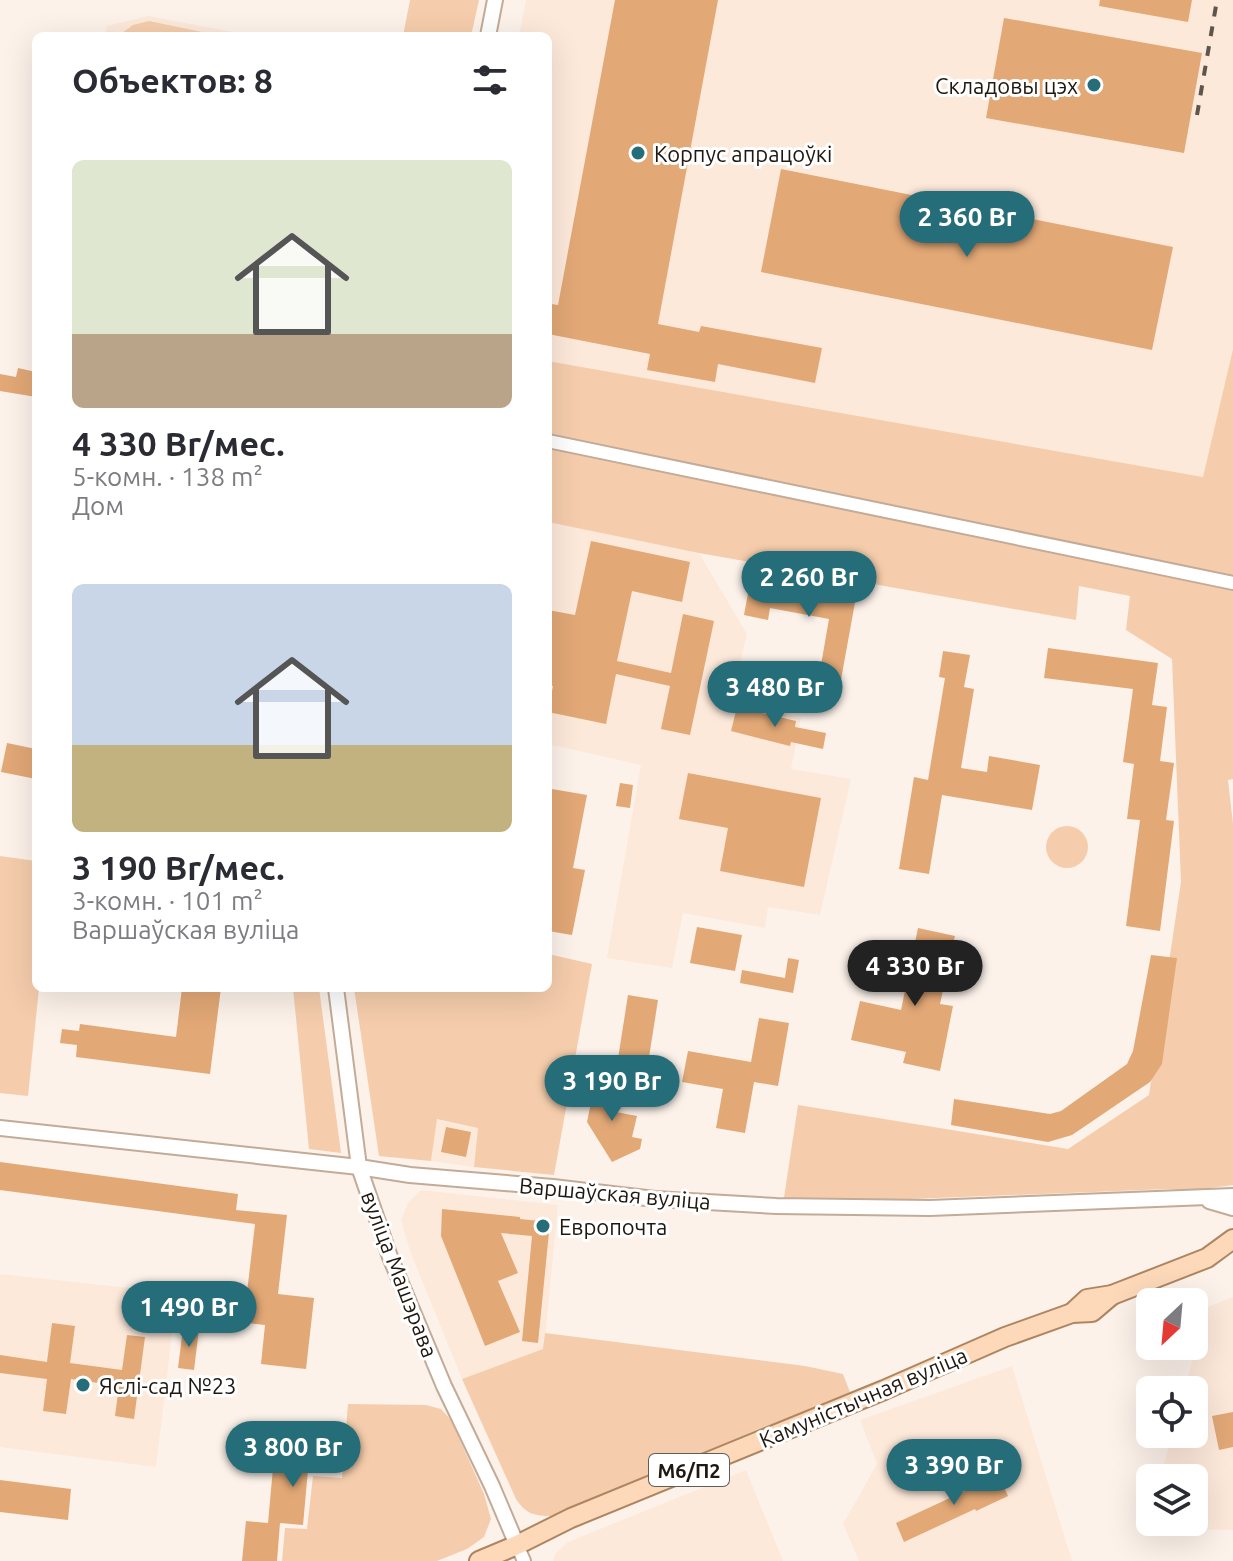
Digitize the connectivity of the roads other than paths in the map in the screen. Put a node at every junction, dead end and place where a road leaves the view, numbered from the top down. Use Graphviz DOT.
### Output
graph roads {
  1 [pos="495,0"];
  2 [pos="489,32"];
  3 [pos="552,442"];
  4 [pos="1233,583"];
  5 [pos="337,992"];
  6 [pos="0,1128"];
  7 [pos="359,1167"];
  8 [pos="1233,1196"];
  9 [pos="1185,1198"];
  10 [pos="1233,1208"];
  11 [pos="1233,1239"];
  12 [pos="1233,1256"];
  13 [pos="1207,1258"];
  14 [pos="520,1553"];
  15 [pos="479,1561"];
  1 -- 2 [label="street"];
  3 -- 4 [label="street"];
  5 -- 7 [label="street, вуліца Машэрава"];
  6 -- 7 [label="street, Варшаўская вуліца"];
  7 -- 9 [label="street, Варшаўская вуліца"];
  7 -- 14 [label="street, вуліца Машэрава"];
  8 -- 9 [label="street, Варшаўская вуліца"];
  9 -- 10 [label="street, Варшаўская вуліца"];
  11 -- 13 [label="main road, Камуністычная вуліца / М6/П2"];
  12 -- 13 [label="main road, Камуністычная вуліца / М6/П2"];
  13 -- 14 [label="main road, Камуністычная вуліца / М6/П2"];
  14 -- 15 [label="main road, Камуністычная вуліца / М6/П2"];
}
